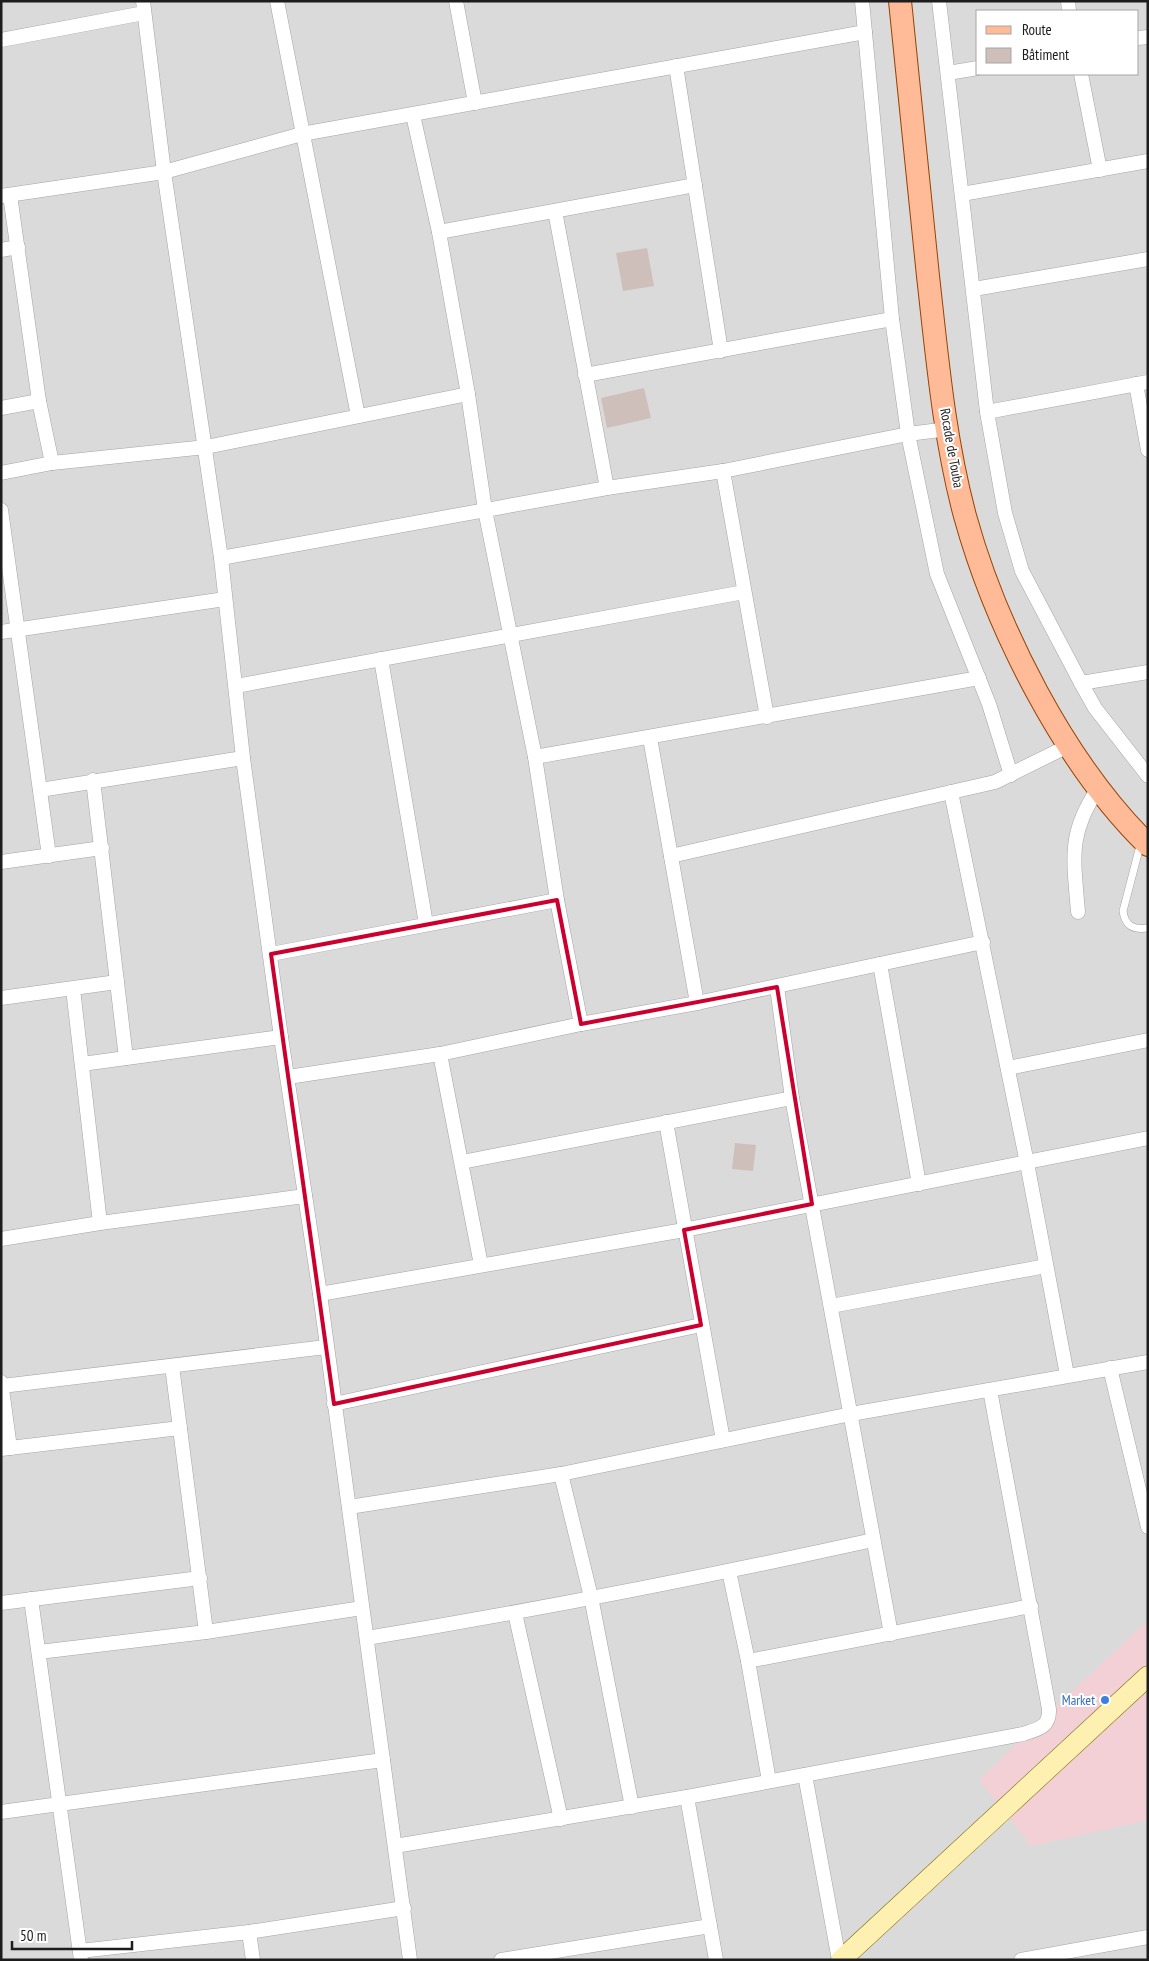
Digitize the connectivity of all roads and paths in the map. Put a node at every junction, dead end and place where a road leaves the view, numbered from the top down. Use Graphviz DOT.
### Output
graph roads {
  1 [pos="277,1"];
  2 [pos="456,1"];
  3 [pos="862,1"];
  4 [pos="900,1"];
  5 [pos="939,1"];
  6 [pos="144,7"];
  7 [pos="866,32"];
  8 [pos="1,40"];
  9 [pos="676,66"];
  10 [pos="976,68"];
  11 [pos="948,73"];
  12 [pos="1081,75"];
  13 [pos="475,103"];
  14 [pos="413,115"];
  15 [pos="302,134"];
  16 [pos="1148,161"];
  17 [pos="1100,170"];
  18 [pos="164,172"];
  19 [pos="695,185"];
  20 [pos="962,194"];
  21 [pos="6,195"];
  22 [pos="555,211"];
  23 [pos="439,232"];
  24 [pos="18,247"];
  25 [pos="1,250"];
  26 [pos="1148,258"];
  27 [pos="974,289"];
  28 [pos="892,319"];
  29 [pos="722,351"];
  30 [pos="585,375"];
  31 [pos="1142,383"];
  32 [pos="468,394"];
  33 [pos="39,402"];
  34 [pos="1,408"];
  35 [pos="987,412"];
  36 [pos="358,416"];
  37 [pos="948,428"];
  38 [pos="908,434"];
  39 [pos="206,446"];
  40 [pos="1148,450"];
  41 [pos="52,463"];
  42 [pos="723,471"];
  43 [pos="1,473"];
  44 [pos="607,488"];
  45 [pos="1,510"];
  46 [pos="485,510"];
  47 [pos="221,558"];
  48 [pos="744,592"];
  49 [pos="225,599"];
  50 [pos="19,630"];
  51 [pos="1,632"];
  52 [pos="511,637"];
  53 [pos="381,659"];
  54 [pos="1148,672"];
  55 [pos="979,678"];
  56 [pos="1081,683"];
  57 [pos="236,686"];
  58 [pos="767,717"];
  59 [pos="650,738"];
  60 [pos="1070,745"];
  61 [pos="535,757"];
  62 [pos="243,758"];
  63 [pos="1012,775"];
  64 [pos="1148,776"];
  65 [pos="93,780"];
  66 [pos="40,790"];
  67 [pos="1098,790"];
  68 [pos="951,792"];
  69 [pos="1145,842"];
  70 [pos="102,848"];
  71 [pos="50,856"];
  72 [pos="671,856"];
  73 [pos="1,862"];
  74 [pos="557,900"];
  75 [pos="1078,912"];
  76 [pos="426,924"];
  77 [pos="1148,928"];
  78 [pos="983,942"];
  79 [pos="271,954"];
  80 [pos="880,964"];
  81 [pos="117,982"];
  82 [pos="777,987"];
  83 [pos="73,989"];
  84 [pos="1,998"];
  85 [pos="697,1003"];
  86 [pos="581,1024"];
  87 [pos="281,1037"];
  88 [pos="1148,1040"];
  89 [pos="440,1054"];
  90 [pos="126,1058"];
  91 [pos="82,1064"];
  92 [pos="1008,1068"];
  93 [pos="288,1077"];
  94 [pos="792,1098"];
  95 [pos="666,1122"];
  96 [pos="1148,1138"];
  97 [pos="462,1162"];
  98 [pos="1028,1163"];
  99 [pos="919,1184"];
  100 [pos="305,1196"];
  101 [pos="812,1204"];
  102 [pos="100,1223"];
  103 [pos="684,1230"];
  104 [pos="1,1239"];
  105 [pos="482,1265"];
  106 [pos="1046,1266"];
  107 [pos="320,1294"];
  108 [pos="831,1306"];
  109 [pos="701,1325"];
  110 [pos="326,1347"];
  111 [pos="1148,1362"];
  112 [pos="172,1366"];
  113 [pos="1110,1368"];
  114 [pos="1067,1375"];
  115 [pos="1,1382"];
  116 [pos="2,1386"];
  117 [pos="990,1390"];
  118 [pos="334,1404"];
  119 [pos="852,1414"];
  120 [pos="180,1428"];
  121 [pos="724,1440"];
  122 [pos="6,1449"];
  123 [pos="561,1474"];
  124 [pos="349,1507"];
  125 [pos="1148,1527"];
  126 [pos="873,1540"];
  127 [pos="729,1572"];
  128 [pos="200,1578"];
  129 [pos="591,1597"];
  130 [pos="31,1599"];
  131 [pos="1,1603"];
  132 [pos="1031,1606"];
  133 [pos="362,1608"];
  134 [pos="515,1613"];
  135 [pos="206,1632"];
  136 [pos="890,1634"];
  137 [pos="367,1638"];
  138 [pos="39,1652"];
  139 [pos="748,1662"];
  140 [pos="1148,1676"];
  141 [pos="383,1760"];
  142 [pos="805,1775"];
  143 [pos="769,1782"];
  144 [pos="687,1797"];
  145 [pos="60,1804"];
  146 [pos="632,1807"];
  147 [pos="1,1812"];
  148 [pos="561,1819"];
  149 [pos="395,1846"];
  150 [pos="404,1908"];
  151 [pos="710,1926"];
  152 [pos="249,1932"];
  153 [pos="1148,1937"];
  154 [pos="81,1955"];
  155 [pos="253,1960"];
  156 [pos="410,1960"];
  157 [pos="501,1960"];
  158 [pos="716,1960"];
  159 [pos="840,1960"];
  160 [pos="1021,1960"];
  1 -- 15 [label="street"];
  2 -- 13 [label="street"];
  3 -- 7 [label="street"];
  4 -- 37 [label="main road, Rocade de Touba"];
  5 -- 11 [label="street"];
  6 -- 8 [label="street"];
  6 -- 18 [label="street"];
  7 -- 9 [label="street"];
  7 -- 28 [label="street"];
  9 -- 13 [label="street"];
  9 -- 19 [label="street"];
  10 -- 11 [label="street"];
  11 -- 20 [label="street"];
  12 -- 17 [label="street"];
  13 -- 14 [label="street"];
  14 -- 15 [label="street"];
  14 -- 23 [label="street"];
  15 -- 18 [label="street"];
  15 -- 36 [label="street"];
  16 -- 17 [label="street"];
  17 -- 20 [label="street"];
  18 -- 21 [label="street"];
  18 -- 39 [label="street"];
  19 -- 22 [label="street"];
  19 -- 29 [label="street"];
  20 -- 27 [label="street"];
  21 -- 24 [label="street"];
  22 -- 23 [label="street"];
  22 -- 30 [label="street"];
  23 -- 32 [label="street"];
  24 -- 25 [label="street"];
  24 -- 33 [label="street"];
  26 -- 27 [label="street"];
  27 -- 35 [label="street"];
  28 -- 29 [label="street"];
  28 -- 38 [label="street"];
  29 -- 30 [label="street"];
  30 -- 44 [label="street"];
  31 -- 35 [label="street"];
  31 -- 40 [label="street"];
  32 -- 36 [label="street"];
  32 -- 46 [label="street"];
  33 -- 34 [label="street"];
  33 -- 41 [label="street"];
  35 -- 56 [label="street"];
  36 -- 39 [label="street"];
  37 -- 38 [label="street"];
  37 -- 60 [label="main road, Rocade de Touba"];
  38 -- 42 [label="street"];
  38 -- 55 [label="street"];
  39 -- 41 [label="street"];
  39 -- 47 [label="street"];
  41 -- 43 [label="street"];
  42 -- 44 [label="street"];
  42 -- 48 [label="street"];
  44 -- 46 [label="street"];
  45 -- 50 [label="street"];
  46 -- 47 [label="street"];
  46 -- 52 [label="street"];
  47 -- 49 [label="street"];
  48 -- 52 [label="street"];
  48 -- 58 [label="street"];
  49 -- 50 [label="street"];
  49 -- 57 [label="street"];
  50 -- 51 [label="street"];
  50 -- 66 [label="street"];
  52 -- 53 [label="street"];
  52 -- 61 [label="street"];
  53 -- 57 [label="street"];
  53 -- 76 [label="street"];
  54 -- 56 [label="street"];
  55 -- 58 [label="street"];
  55 -- 63 [label="street"];
  56 -- 64 [label="street"];
  57 -- 62 [label="street"];
  58 -- 59 [label="street"];
  59 -- 61 [label="street"];
  59 -- 72 [label="street"];
  60 -- 63 [label="street"];
  60 -- 67 [label="main road, Rocade de Touba"];
  61 -- 74 [label="street"];
  62 -- 65 [label="street"];
  62 -- 79 [label="street"];
  63 -- 68 [label="street"];
  65 -- 66 [label="street"];
  65 -- 70 [label="street"];
  66 -- 71 [label="street"];
  67 -- 69 [label="main road, Rocade de Touba"];
  67 -- 75 [label="street"];
  68 -- 72 [label="street"];
  68 -- 78 [label="street"];
  69 -- 77 [label="lane"];
  70 -- 71 [label="street"];
  70 -- 81 [label="street"];
  71 -- 73 [label="street"];
  72 -- 85 [label="street"];
  74 -- 76 [label="street"];
  74 -- 86 [label="street"];
  76 -- 79 [label="street"];
  78 -- 80 [label="street"];
  78 -- 92 [label="street"];
  79 -- 87 [label="street"];
  80 -- 82 [label="street"];
  80 -- 99 [label="street"];
  81 -- 83 [label="street"];
  81 -- 90 [label="street"];
  82 -- 85 [label="street"];
  82 -- 94 [label="street"];
  83 -- 84 [label="street"];
  83 -- 91 [label="street"];
  85 -- 86 [label="street"];
  86 -- 89 [label="street"];
  87 -- 90 [label="street"];
  87 -- 93 [label="street"];
  88 -- 92 [label="street"];
  89 -- 93 [label="street"];
  89 -- 97 [label="street"];
  90 -- 91 [label="street"];
  91 -- 102 [label="street"];
  92 -- 98 [label="street"];
  93 -- 100 [label="street"];
  94 -- 95 [label="street"];
  94 -- 101 [label="street"];
  95 -- 97 [label="street"];
  95 -- 103 [label="street"];
  96 -- 98 [label="street"];
  97 -- 105 [label="street"];
  98 -- 99 [label="street"];
  98 -- 106 [label="street"];
  99 -- 101 [label="street"];
  100 -- 102 [label="street"];
  100 -- 107 [label="street"];
  101 -- 103 [label="street"];
  101 -- 108 [label="street"];
  102 -- 104 [label="street"];
  103 -- 105 [label="street"];
  103 -- 109 [label="street"];
  105 -- 107 [label="street"];
  106 -- 108 [label="street"];
  106 -- 114 [label="street"];
  107 -- 110 [label="street"];
  108 -- 119 [label="street"];
  109 -- 118 [label="street"];
  109 -- 121 [label="street"];
  110 -- 112 [label="street"];
  110 -- 118 [label="street"];
  111 -- 113 [label="street"];
  112 -- 116 [label="street"];
  112 -- 120 [label="street"];
  113 -- 114 [label="street"];
  113 -- 125 [label="street"];
  114 -- 117 [label="street"];
  115 -- 116 [label="street"];
  116 -- 122 [label="street"];
  117 -- 119 [label="street"];
  117 -- 132 [label="street"];
  118 -- 124 [label="street"];
  119 -- 121 [label="street"];
  119 -- 126 [label="street"];
  120 -- 122 [label="street"];
  120 -- 128 [label="street"];
  121 -- 123 [label="street"];
  123 -- 124 [label="street"];
  123 -- 129 [label="street"];
  124 -- 133 [label="street"];
  126 -- 127 [label="street"];
  126 -- 136 [label="street"];
  127 -- 129 [label="street"];
  127 -- 139 [label="street"];
  128 -- 130 [label="street"];
  128 -- 135 [label="street"];
  129 -- 134 [label="street"];
  129 -- 146 [label="street"];
  130 -- 131 [label="street"];
  130 -- 138 [label="street"];
  132 -- 136 [label="street"];
  132 -- 142 [label="street"];
  133 -- 135 [label="street"];
  133 -- 137 [label="street"];
  134 -- 137 [label="street"];
  134 -- 148 [label="street"];
  135 -- 138 [label="street"];
  136 -- 139 [label="street"];
  137 -- 141 [label="street"];
  138 -- 145 [label="street"];
  139 -- 143 [label="street"];
  140 -- 159 [label="street"];
  141 -- 145 [label="street"];
  141 -- 149 [label="street"];
  142 -- 143 [label="street"];
  142 -- 159 [label="street"];
  143 -- 144 [label="street"];
  144 -- 146 [label="street"];
  144 -- 151 [label="street"];
  145 -- 147 [label="street"];
  145 -- 154 [label="street"];
  146 -- 148 [label="street"];
  148 -- 149 [label="street"];
  149 -- 150 [label="street"];
  150 -- 152 [label="street"];
  150 -- 156 [label="street"];
  151 -- 157 [label="street"];
  151 -- 158 [label="street"];
  152 -- 154 [label="street"];
  152 -- 155 [label="street"];
  153 -- 160 [label="street"];
}
